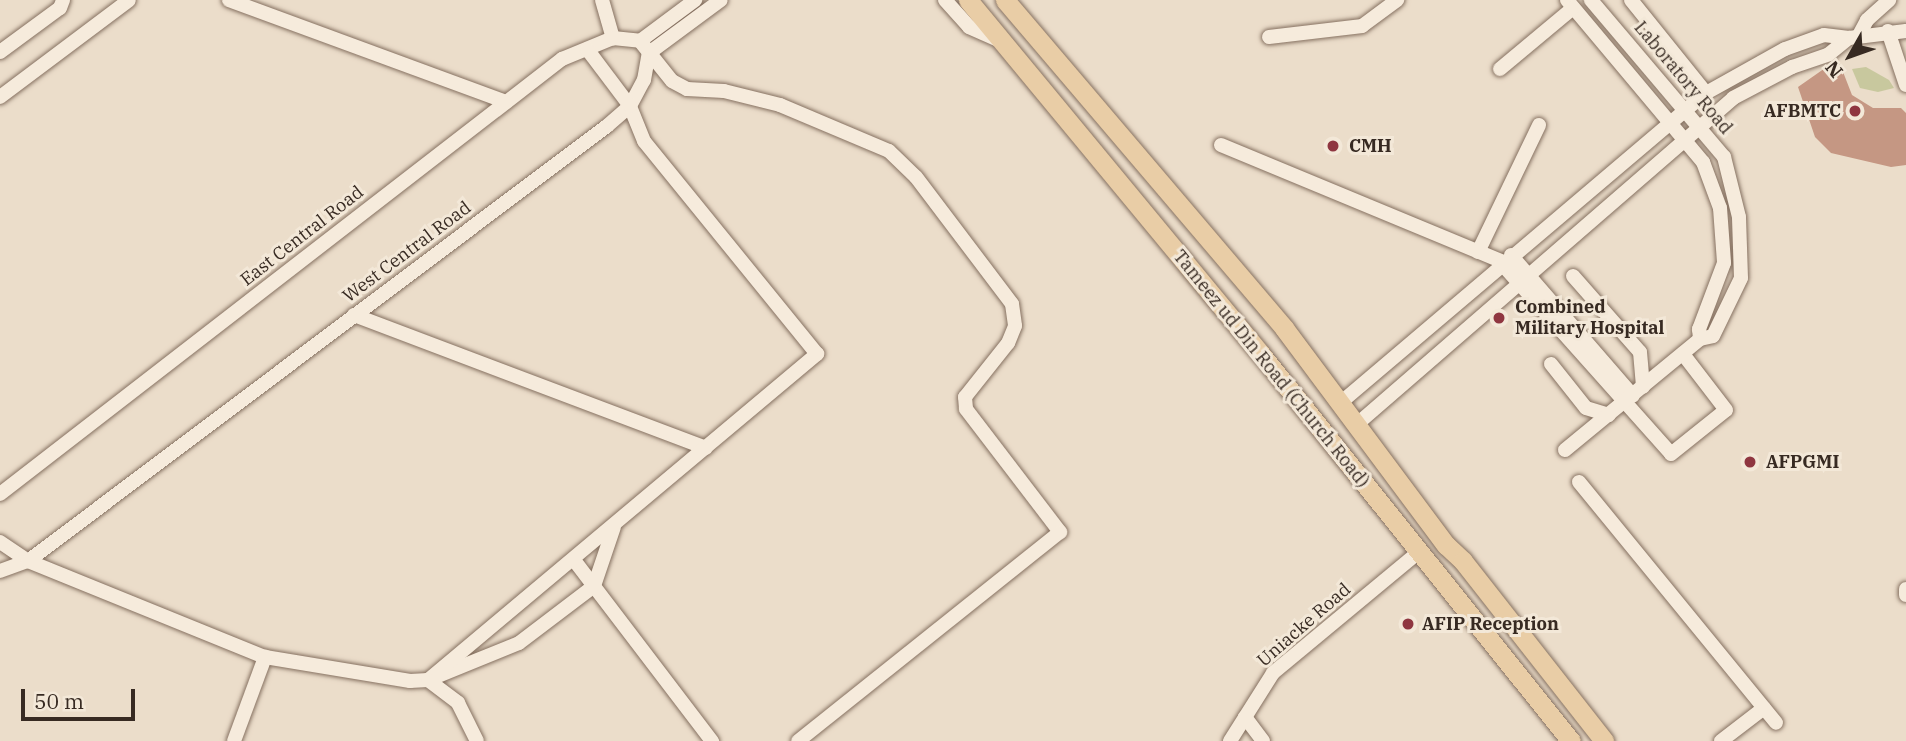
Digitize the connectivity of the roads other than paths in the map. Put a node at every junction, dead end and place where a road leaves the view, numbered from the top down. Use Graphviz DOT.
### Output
graph roads {
  1 [pos="63,0"];
  2 [pos="129,0"];
  3 [pos="229,0"];
  4 [pos="602,0"];
  5 [pos="695,0"];
  6 [pos="721,0"];
  7 [pos="945,0"];
  8 [pos="968,0"];
  9 [pos="1005,0"];
  10 [pos="1397,0"];
  11 [pos="1591,0"];
  12 [pos="1631,0"];
  13 [pos="1889,0"];
  14 [pos="1570,4"];
  15 [pos="1888,31"];
  16 [pos="1906,31"];
  17 [pos="1269,37"];
  18 [pos="613,38"];
  19 [pos="1854,38"];
  20 [pos="1003,42"];
  21 [pos="644,47"];
  22 [pos="587,49"];
  23 [pos="0,52"];
  24 [pos="1500,69"];
  25 [pos="1906,85"];
  26 [pos="1706,93"];
  27 [pos="0,97"];
  28 [pos="506,102"];
  29 [pos="630,106"];
  30 [pos="1685,109"];
  31 [pos="1670,122"];
  32 [pos="1539,125"];
  33 [pos="1699,125"];
  34 [pos="1685,140"];
  35 [pos="1221,145"];
  36 [pos="1478,252"];
  37 [pos="1506,260"];
  38 [pos="1573,276"];
  39 [pos="1524,279"];
  40 [pos="354,316"];
  41 [pos="1283,328"];
  42 [pos="1700,339"];
  43 [pos="1260,352"];
  44 [pos="1683,354"];
  45 [pos="1551,364"];
  46 [pos="1633,395"];
  47 [pos="1339,404"];
  48 [pos="1609,415"];
  49 [pos="1356,425"];
  50 [pos="206,427"];
  51 [pos="706,448"];
  52 [pos="1565,450"];
  53 [pos="1579,482"];
  54 [pos="0,494"];
  55 [pos="614,526"];
  56 [pos="0,542"];
  57 [pos="1419,552"];
  58 [pos="574,560"];
  59 [pos="28,561"];
  60 [pos="0,571"];
  61 [pos="594,586"];
  62 [pos="265,657"];
  63 [pos="428,680"];
  64 [pos="1764,708"];
  65 [pos="1245,717"];
  66 [pos="1776,723"];
  67 [pos="234,741"];
  68 [pos="477,741"];
  69 [pos="712,741"];
  70 [pos="798,741"];
  71 [pos="1230,741"];
  72 [pos="1263,741"];
  73 [pos="1570,741"];
  74 [pos="1604,741"];
  75 [pos="1721,741"];
  1 -- 23 [label="street"];
  2 -- 27 [label="street"];
  3 -- 28 [label="street"];
  4 -- 18 [label="street"];
  5 -- 21 [label="street"];
  6 -- 21 [label="street"];
  7 -- 20 [label="street"];
  8 -- 20 [label="main road, Tameez ud Din Road (Church Road)"];
  9 -- 41 [label="main road, Tameez ud Din Road (Church Road)"];
  10 -- 17 [label="street"];
  11 -- 30 [label="street, Laboratory Road"];
  12 -- 26 [label="street"];
  13 -- 19 [label="street"];
  14 -- 24 [label="street"];
  14 -- 31 [label="street"];
  15 -- 16 [label="street"];
  15 -- 19 [label="street"];
  15 -- 25 [label="street"];
  18 -- 21 [label="street, East Central Road"];
  18 -- 22 [label="street, East Central Road"];
  19 -- 26 [label="street"];
  19 -- 33 [label="street"];
  20 -- 43 [label="main road, Tameez ud Din Road (Church Road)"];
  21 -- 29 [label="street, West Central Road"];
  21 -- 70 [label="street"];
  22 -- 28 [label="street, East Central Road"];
  22 -- 29 [label="street"];
  26 -- 30 [label="street"];
  28 -- 54 [label="street, East Central Road"];
  29 -- 40 [label="street, West Central Road"];
  29 -- 50 [label="street, West Central Road"];
  29 -- 51 [label="street"];
  30 -- 31 [label="street"];
  30 -- 33 [label="street, Laboratory Road"];
  31 -- 34 [label="street"];
  31 -- 37 [label="street"];
  32 -- 36 [label="street"];
  33 -- 34 [label="street"];
  33 -- 42 [label="street, Laboratory Road"];
  34 -- 39 [label="street"];
  34 -- 42 [label="street"];
  35 -- 36 [label="street"];
  36 -- 37 [label="street"];
  37 -- 39 [label="street"];
  37 -- 47 [label="street"];
  38 -- 46 [label="street"];
  39 -- 46 [label="street"];
  39 -- 49 [label="street"];
  40 -- 50 [label="street, West Central Road"];
  40 -- 51 [label="street"];
  41 -- 43 [label="main road"];
  41 -- 47 [label="main road, Tameez ud Din Road (Church Road)"];
  42 -- 44 [label="street, Laboratory Road"];
  43 -- 57 [label="main road, Tameez ud Din Road (Church Road)"];
  44 -- 46 [label="street, Laboratory Road"];
  44 -- 46 [label="street"];
  45 -- 48 [label="street"];
  46 -- 48 [label="street, Laboratory Road"];
  47 -- 49 [label="main road, Tameez ud Din Road (Church Road)"];
  48 -- 52 [label="street, Laboratory Road"];
  49 -- 74 [label="main road, Tameez ud Din Road (Church Road)"];
  50 -- 59 [label="street, West Central Road"];
  51 -- 55 [label="street"];
  53 -- 64 [label="street"];
  55 -- 58 [label="street"];
  55 -- 61 [label="street"];
  56 -- 59 [label="street"];
  57 -- 65 [label="street, Uniacke Road"];
  57 -- 73 [label="main road, Tameez ud Din Road (Church Road)"];
  58 -- 61 [label="street"];
  58 -- 63 [label="street"];
  59 -- 60 [label="street, West Central Road"];
  59 -- 62 [label="street"];
  61 -- 63 [label="street"];
  61 -- 69 [label="street"];
  62 -- 63 [label="street"];
  62 -- 67 [label="street"];
  63 -- 68 [label="street"];
  64 -- 66 [label="street"];
  64 -- 75 [label="street"];
  65 -- 71 [label="street, Uniacke Road"];
  65 -- 72 [label="street"];
}
